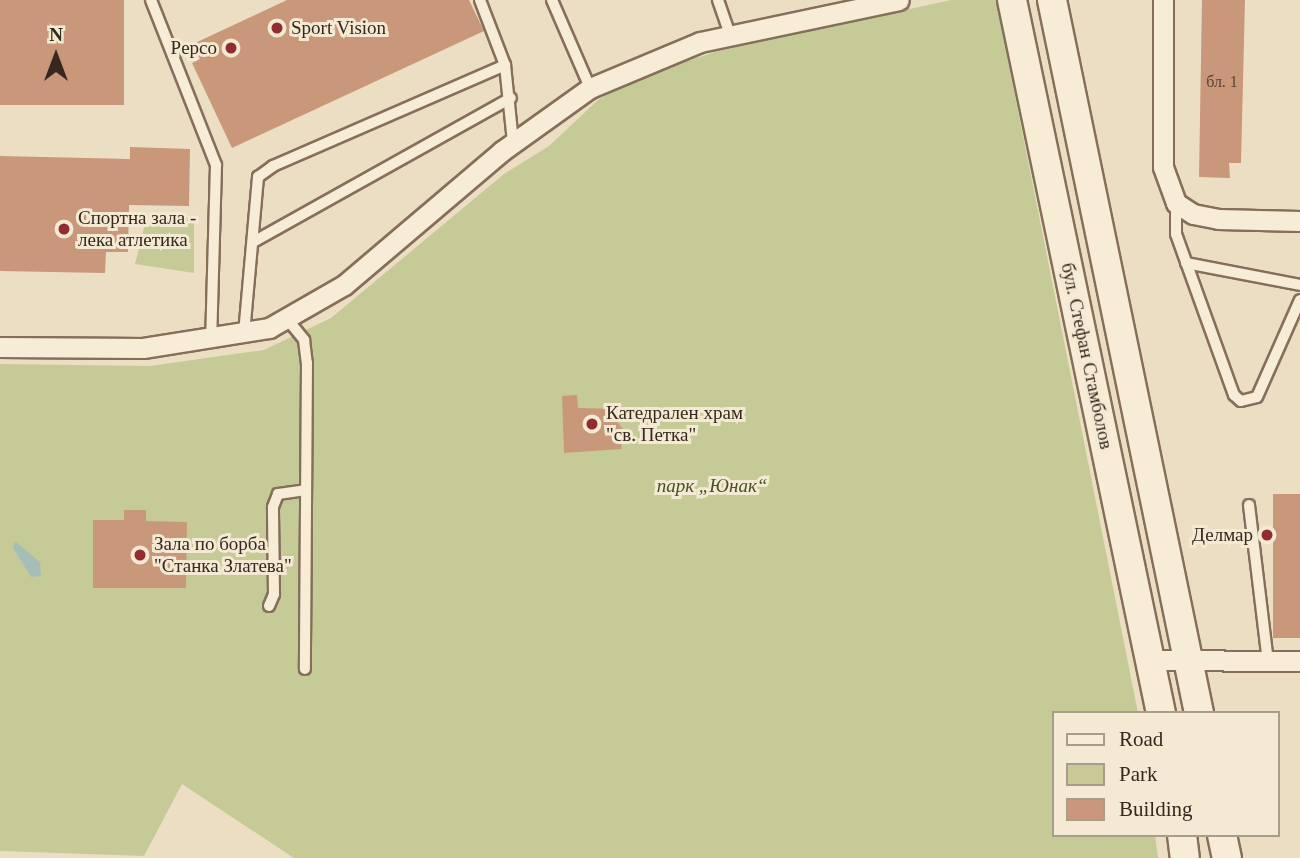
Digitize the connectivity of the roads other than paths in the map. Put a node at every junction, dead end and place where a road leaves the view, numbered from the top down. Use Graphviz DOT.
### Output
graph roads {
  1 [pos="151,0"];
  2 [pos="480,0"];
  3 [pos="552,0"];
  4 [pos="718,0"];
  5 [pos="900,0"];
  6 [pos="1012,0"];
  7 [pos="1052,0"];
  8 [pos="1163,0"];
  9 [pos="730,35"];
  10 [pos="505,65"];
  11 [pos="590,88"];
  12 [pos="511,98"];
  13 [pos="513,143"];
  14 [pos="1176,203"];
  15 [pos="1300,221"];
  16 [pos="256,241"];
  17 [pos="1186,263"];
  18 [pos="1300,285"];
  19 [pos="1300,300"];
  20 [pos="288,320"];
  21 [pos="244,334"];
  22 [pos="211,339"];
  23 [pos="0,347"];
  24 [pos="306,490"];
  25 [pos="1249,505"];
  26 [pos="269,606"];
  27 [pos="1152,660"];
  28 [pos="1189,660"];
  29 [pos="1268,661"];
  30 [pos="1300,661"];
  31 [pos="305,669"];
  32 [pos="1161,711"];
  33 [pos="1199,711"];
  34 [pos="1181,837"];
  35 [pos="1222,837"];
  36 [pos="1185,858"];
  37 [pos="1227,858"];
  1 -- 22 [label="lane"];
  2 -- 10 [label="lane"];
  3 -- 11 [label="lane"];
  4 -- 9 [label="lane"];
  5 -- 9 [label="street"];
  6 -- 27 [label="main road, бул. Стефан Стамболов"];
  7 -- 28 [label="main road, бул. Стефан Стамболов"];
  8 -- 14 [label="street"];
  9 -- 11 [label="street"];
  10 -- 12 [label="lane"];
  10 -- 16 [label="lane"];
  11 -- 13 [label="street"];
  12 -- 13 [label="lane"];
  12 -- 16 [label="lane"];
  13 -- 20 [label="street"];
  14 -- 15 [label="street"];
  14 -- 17 [label="lane"];
  16 -- 21 [label="lane"];
  17 -- 18 [label="lane"];
  17 -- 19 [label="lane"];
  20 -- 21 [label="street"];
  20 -- 24 [label="lane"];
  21 -- 22 [label="street"];
  22 -- 23 [label="street"];
  24 -- 26 [label="lane"];
  24 -- 31 [label="lane"];
  25 -- 29 [label="lane"];
  27 -- 28 [label="street"];
  27 -- 32 [label="main road, бул. Стефан Стамболов"];
  28 -- 29 [label="street"];
  28 -- 33 [label="main road, бул. Стефан Стамболов"];
  29 -- 30 [label="street"];
  34 -- 36 [label="main road"];
  35 -- 37 [label="main road"];
}
